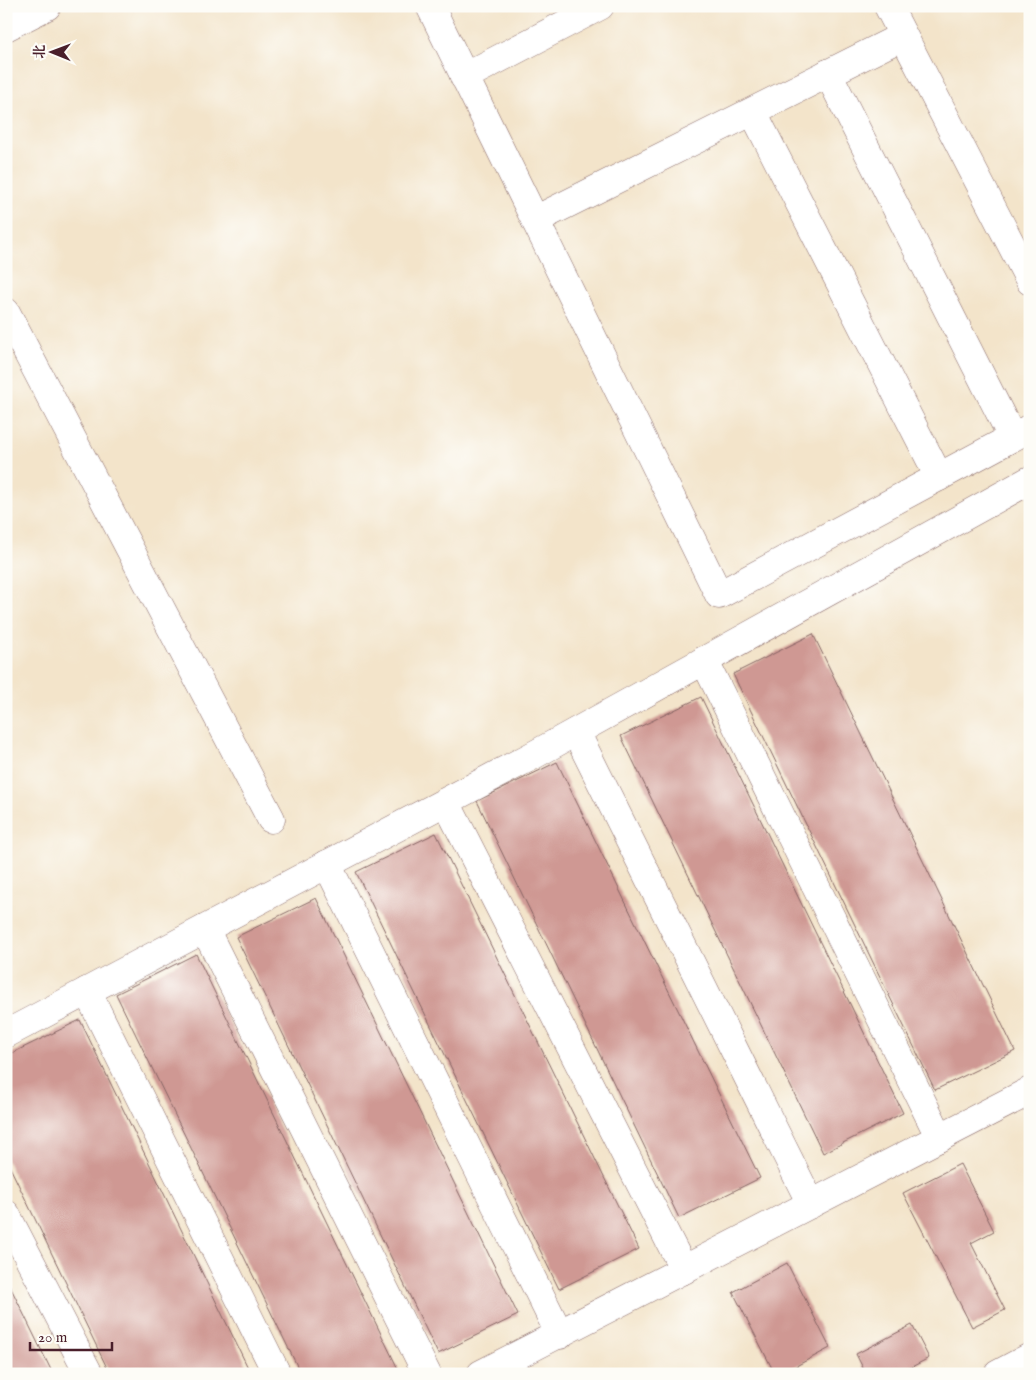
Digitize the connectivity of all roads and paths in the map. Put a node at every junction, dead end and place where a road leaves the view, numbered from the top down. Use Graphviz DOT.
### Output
graph roads {
  1 [pos="47,6"];
  2 [pos="430,6"];
  3 [pos="600,6"];
  4 [pos="888,6"];
  5 [pos="6,27"];
  6 [pos="903,36"];
  7 [pos="828,73"];
  8 [pos="464,76"];
  9 [pos="753,112"];
  10 [pos="535,220"];
  11 [pos="1030,282"];
  12 [pos="6,312"];
  13 [pos="1021,433"];
  14 [pos="939,477"];
  15 [pos="1030,480"];
  16 [pos="704,660"];
  17 [pos="576,732"];
  18 [pos="446,802"];
  19 [pos="271,819"];
  20 [pos="327,864"];
  21 [pos="205,929"];
  22 [pos="87,991"];
  23 [pos="6,1034"];
  24 [pos="1030,1091"];
  25 [pos="940,1138"];
  26 [pos="811,1204"];
  27 [pos="6,1214"];
  28 [pos="684,1270"];
  29 [pos="560,1335"];
  30 [pos="1029,1360"];
  31 [pos="89,1374"];
  32 [pos="277,1374"];
  33 [pos="427,1374"];
  34 [pos="481,1374"];
  35 [pos="998,1374"];
  1 -- 5 [label="street"];
  2 -- 8 [label="street"];
  3 -- 8 [label="street"];
  4 -- 6 [label="street"];
  6 -- 7 [label="street"];
  6 -- 11 [label="street"];
  7 -- 9 [label="street"];
  7 -- 13 [label="street"];
  8 -- 10 [label="street"];
  9 -- 10 [label="street"];
  9 -- 14 [label="street"];
  10 -- 14 [label="street"];
  12 -- 19 [label="street"];
  13 -- 14 [label="street"];
  15 -- 16 [label="street"];
  16 -- 17 [label="street"];
  16 -- 25 [label="street"];
  17 -- 18 [label="street"];
  17 -- 26 [label="street"];
  18 -- 20 [label="street"];
  18 -- 28 [label="street"];
  20 -- 21 [label="street"];
  20 -- 29 [label="street"];
  21 -- 22 [label="street"];
  21 -- 33 [label="street"];
  22 -- 23 [label="street"];
  22 -- 32 [label="street"];
  24 -- 25 [label="street"];
  25 -- 26 [label="street"];
  26 -- 28 [label="street"];
  27 -- 31 [label="street"];
  28 -- 29 [label="street"];
  29 -- 34 [label="street"];
  30 -- 35 [label="street"];
}
